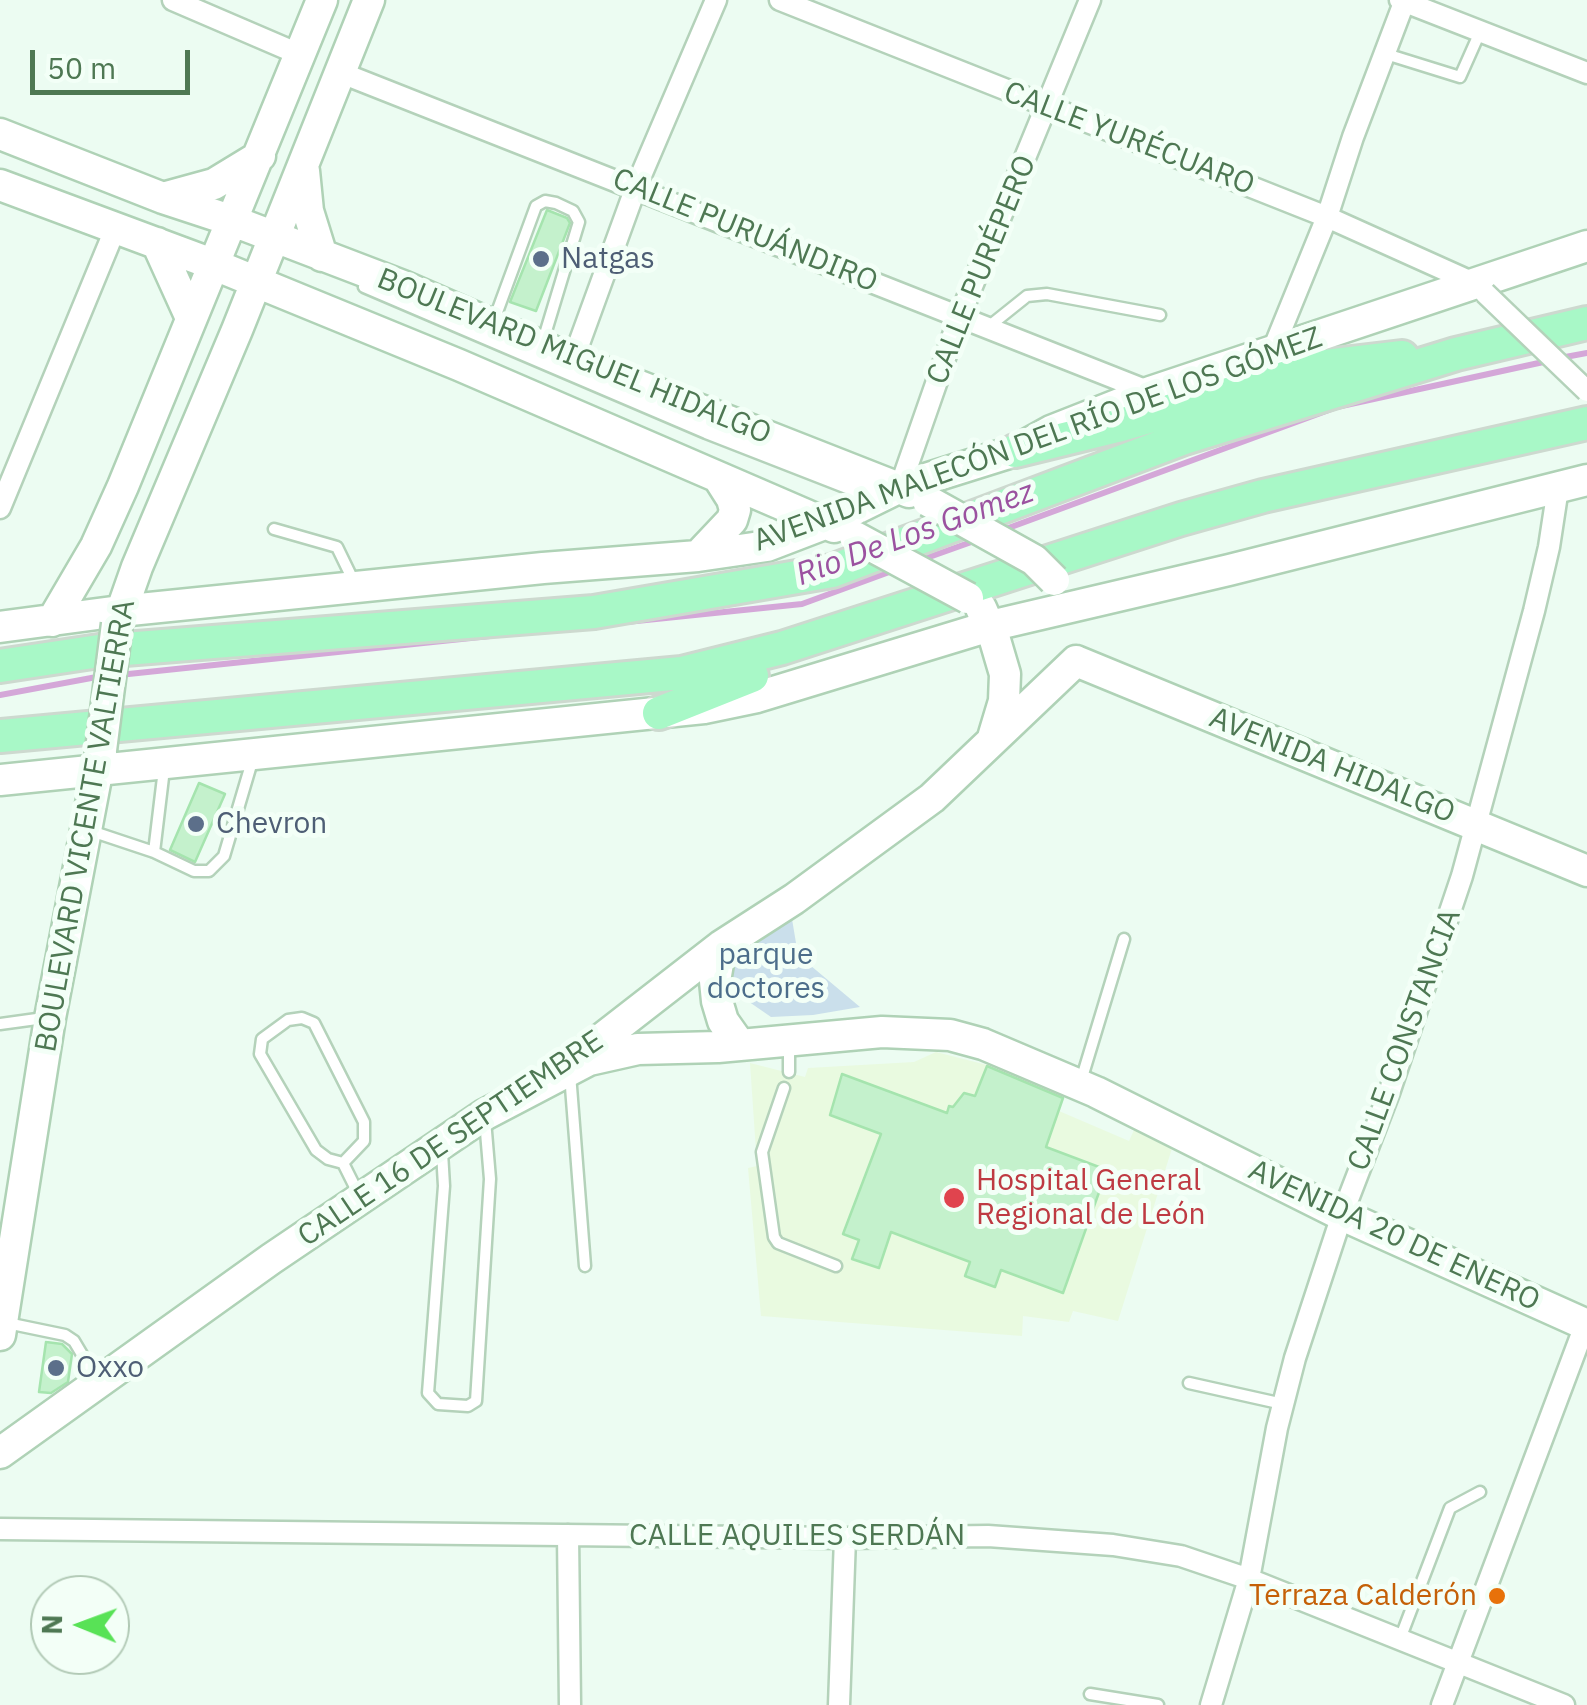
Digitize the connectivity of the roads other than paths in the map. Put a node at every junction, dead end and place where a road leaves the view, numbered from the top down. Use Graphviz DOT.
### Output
graph roads {
  1 [pos="172,0"];
  2 [pos="322,0"];
  3 [pos="369,0"];
  4 [pos="716,0"];
  5 [pos="780,0"];
  6 [pos="1090,0"];
  7 [pos="1403,1"];
  8 [pos="1480,31"];
  9 [pos="1384,53"];
  10 [pos="302,54"];
  11 [pos="339,72"];
  12 [pos="1587,73"];
  13 [pos="1047,107"];
  14 [pos="0,134"];
  15 [pos="0,146"];
  16 [pos="309,146"];
  17 [pos="260,156"];
  18 [pos="0,172"];
  19 [pos="0,185"];
  20 [pos="636,188"];
  21 [pos="163,198"];
  22 [pos="1327,217"];
  23 [pos="124,224"];
  24 [pos="152,234"];
  25 [pos="272,242"];
  26 [pos="224,244"];
  27 [pos="1587,246"];
  28 [pos="328,265"];
  29 [pos="258,278"];
  30 [pos="351,281"];
  31 [pos="1480,288"];
  32 [pos="1160,315"];
  33 [pos="191,318"];
  34 [pos="959,318"];
  35 [pos="1587,323"];
  36 [pos="492,326"];
  37 [pos="986,328"];
  38 [pos="541,346"];
  39 [pos="1272,352"];
  40 [pos="1456,354"];
  41 [pos="573,360"];
  42 [pos="1587,391"];
  43 [pos="1150,392"];
  44 [pos="1587,423"];
  45 [pos="1015,451"];
  46 [pos="718,477"];
  47 [pos="1573,484"];
  48 [pos="888,493"];
  49 [pos="0,508"];
  50 [pos="840,526"];
  51 [pos="274,529"];
  52 [pos="96,546"];
  53 [pos="698,556"];
  54 [pos="138,566"];
  55 [pos="356,587"];
  56 [pos="1057,594"];
  57 [pos="958,596"];
  58 [pos="119,617"];
  59 [pos="52,620"];
  60 [pos="990,626"];
  61 [pos="0,627"];
  62 [pos="1076,662"];
  63 [pos="0,666"];
  64 [pos="658,713"];
  65 [pos="0,736"];
  66 [pos="992,744"];
  67 [pos="254,755"];
  68 [pos="99,760"];
  69 [pos="165,763"];
  70 [pos="0,780"];
  71 [pos="1476,824"];
  72 [pos="87,830"];
  73 [pos="154,852"];
  74 [pos="1587,871"];
  75 [pos="1124,938"];
  76 [pos="721,946"];
  77 [pos="50,1018"];
  78 [pos="0,1024"];
  79 [pos="789,1040"];
  80 [pos="740,1045"];
  81 [pos="570,1068"];
  82 [pos="789,1072"];
  83 [pos="1080,1085"];
  84 [pos="784,1088"];
  85 [pos="484,1114"];
  86 [pos="441,1142"];
  87 [pos="343,1163"];
  88 [pos="360,1197"];
  89 [pos="1342,1215"];
  90 [pos="585,1266"];
  91 [pos="836,1266"];
  92 [pos="1586,1323"];
  93 [pos="1,1329"];
  94 [pos="99,1383"];
  95 [pos="1189,1383"];
  96 [pos="1283,1404"];
  97 [pos="0,1453"];
  98 [pos="1480,1492"];
  99 [pos="0,1529"];
  100 [pos="568,1535"];
  101 [pos="845,1538"];
  102 [pos="1248,1579"];
  103 [pos="1400,1639"];
  104 [pos="1458,1662"];
  105 [pos="1090,1694"];
  106 [pos="570,1705"];
  107 [pos="838,1705"];
  108 [pos="1158,1705"];
  109 [pos="1211,1705"];
  110 [pos="1442,1705"];
  111 [pos="1564,1705"];
  1 -- 10 [label="street"];
  2 -- 10 [label="street, BOULEVARD VICENTE VALTIERRA"];
  3 -- 11 [label="street, BOULEVARD VICENTE VALTIERRA"];
  4 -- 20 [label="street"];
  5 -- 13 [label="street, CALLE YURÉCUARO"];
  6 -- 13 [label="street, CALLE PURÉPERO"];
  7 -- 8 [label="street"];
  7 -- 9 [label="street"];
  8 -- 9 [label="lane"];
  8 -- 12 [label="street"];
  9 -- 22 [label="street"];
  10 -- 17 [label="street, BOULEVARD VICENTE VALTIERRA"];
  11 -- 16 [label="street, BOULEVARD VICENTE VALTIERRA"];
  11 -- 20 [label="street, CALLE PURUÁNDIRO"];
  13 -- 22 [label="street, CALLE YURÉCUARO"];
  13 -- 34 [label="street, CALLE PURÉPERO"];
  14 -- 21 [label="street, BOULEVARD MIGUEL HIDALGO"];
  15 -- 26 [label="lane"];
  16 -- 25 [label="street, BOULEVARD VICENTE VALTIERRA"];
  16 -- 28 [label="street"];
  17 -- 21 [label="street"];
  17 -- 26 [label="street, BOULEVARD VICENTE VALTIERRA"];
  18 -- 23 [label="lane"];
  19 -- 23 [label="street, BOULEVARD MIGUEL HIDALGO"];
  20 -- 34 [label="street, CALLE PURUÁNDIRO"];
  20 -- 41 [label="street"];
  21 -- 26 [label="street, BOULEVARD MIGUEL HIDALGO"];
  22 -- 31 [label="street, CALLE YURÉCUARO"];
  22 -- 39 [label="street"];
  23 -- 24 [label="street, BOULEVARD MIGUEL HIDALGO"];
  23 -- 49 [label="street"];
  24 -- 26 [label="street, BOULEVARD MIGUEL HIDALGO"];
  24 -- 33 [label="street"];
  25 -- 26 [label="street, BOULEVARD MIGUEL HIDALGO"];
  25 -- 28 [label="street, BOULEVARD MIGUEL HIDALGO"];
  25 -- 29 [label="street, BOULEVARD VICENTE VALTIERRA"];
  26 -- 29 [label="street, BOULEVARD MIGUEL HIDALGO"];
  26 -- 33 [label="street, BOULEVARD VICENTE VALTIERRA"];
  27 -- 31 [label="street, AVENIDA MALECÓN DEL RÍO DE LOS GÓMEZ"];
  28 -- 36 [label="street, BOULEVARD MIGUEL HIDALGO"];
  29 -- 46 [label="street, BOULEVARD MIGUEL HIDALGO"];
  29 -- 50 [label="lane"];
  29 -- 54 [label="street, BOULEVARD VICENTE VALTIERRA"];
  30 -- 48 [label="lane"];
  31 -- 39 [label="street, AVENIDA MALECÓN DEL RÍO DE LOS GÓMEZ"];
  31 -- 42 [label="street, CALLE YURÉCUARO, bridge"];
  32 -- 37 [label="lane"];
  33 -- 52 [label="street, BOULEVARD VICENTE VALTIERRA"];
  34 -- 37 [label="street, CALLE PURUÁNDIRO"];
  34 -- 48 [label="street, CALLE PURÉPERO"];
  35 -- 40 [label="main road, AVENIDA MALECÓN DEL RÍO DE LOS GÓMEZ"];
  36 -- 38 [label="street, BOULEVARD MIGUEL HIDALGO"];
  36 -- 38 [label="lane"];
  37 -- 43 [label="street, CALLE PURUÁNDIRO"];
  38 -- 41 [label="street, BOULEVARD MIGUEL HIDALGO"];
  39 -- 43 [label="street, AVENIDA MALECÓN DEL RÍO DE LOS GÓMEZ"];
  40 -- 45 [label="main road"];
  40 -- 63 [label="main road, AVENIDA MALECÓN DEL RÍO DE LOS GÓMEZ"];
  41 -- 48 [label="street, BOULEVARD MIGUEL HIDALGO"];
  43 -- 45 [label="street, AVENIDA MALECÓN DEL RÍO DE LOS GÓMEZ"];
  44 -- 57 [label="main road"];
  45 -- 48 [label="street, AVENIDA MALECÓN DEL RÍO DE LOS GÓMEZ"];
  46 -- 50 [label="street, BOULEVARD MIGUEL HIDALGO"];
  46 -- 53 [label="street"];
  47 -- 56 [label="street"];
  47 -- 71 [label="street, CALLE CONSTANCIA"];
  48 -- 50 [label="street, AVENIDA MALECÓN DEL RÍO DE LOS GÓMEZ"];
  48 -- 56 [label="street, BOULEVARD MIGUEL HIDALGO, bridge"];
  50 -- 53 [label="street, AVENIDA MALECÓN DEL RÍO DE LOS GÓMEZ"];
  50 -- 57 [label="street, BOULEVARD MIGUEL HIDALGO, bridge"];
  51 -- 55 [label="lane"];
  52 -- 54 [label="street"];
  52 -- 59 [label="street, BOULEVARD VICENTE VALTIERRA"];
  53 -- 55 [label="street, AVENIDA MALECÓN DEL RÍO DE LOS GÓMEZ"];
  54 -- 58 [label="street, BOULEVARD VICENTE VALTIERRA"];
  55 -- 58 [label="street, AVENIDA MALECÓN DEL RÍO DE LOS GÓMEZ"];
  56 -- 60 [label="street"];
  56 -- 62 [label="street"];
  57 -- 60 [label="street, BOULEVARD MIGUEL HIDALGO"];
  57 -- 64 [label="main road"];
  57 -- 65 [label="main road"];
  58 -- 59 [label="street, AVENIDA MALECÓN DEL RÍO DE LOS GÓMEZ"];
  58 -- 68 [label="street, BOULEVARD VICENTE VALTIERRA, bridge"];
  59 -- 61 [label="street, AVENIDA MALECÓN DEL RÍO DE LOS GÓMEZ"];
  60 -- 64 [label="street"];
  60 -- 66 [label="street, BOULEVARD MIGUEL HIDALGO"];
  62 -- 66 [label="street, CALLE 16 DE SEPTIEMBRE"];
  62 -- 71 [label="street, AVENIDA HIDALGO"];
  64 -- 67 [label="street"];
  66 -- 76 [label="street, CALLE 16 DE SEPTIEMBRE"];
  67 -- 69 [label="street"];
  67 -- 73 [label="lane"];
  68 -- 69 [label="street"];
  68 -- 70 [label="street"];
  68 -- 72 [label="street, BOULEVARD VICENTE VALTIERRA"];
  69 -- 73 [label="lane"];
  71 -- 74 [label="street, AVENIDA HIDALGO"];
  71 -- 89 [label="street, CALLE CONSTANCIA"];
  72 -- 73 [label="lane"];
  72 -- 77 [label="street, BOULEVARD VICENTE VALTIERRA"];
  75 -- 83 [label="lane"];
  76 -- 80 [label="street"];
  76 -- 81 [label="street, CALLE 16 DE SEPTIEMBRE"];
  77 -- 78 [label="lane"];
  77 -- 93 [label="street, BOULEVARD VICENTE VALTIERRA"];
  79 -- 80 [label="street, AVENIDA 20 DE ENERO"];
  79 -- 82 [label="lane"];
  79 -- 83 [label="street, AVENIDA 20 DE ENERO"];
  80 -- 81 [label="street, AVENIDA 20 DE ENERO"];
  81 -- 85 [label="street, CALLE 16 DE SEPTIEMBRE"];
  81 -- 90 [label="lane"];
  83 -- 89 [label="street, AVENIDA 20 DE ENERO"];
  84 -- 91 [label="lane"];
  85 -- 86 [label="street, CALLE 16 DE SEPTIEMBRE"];
  85 -- 86 [label="lane"];
  86 -- 88 [label="street, CALLE 16 DE SEPTIEMBRE"];
  87 -- 87 [label="lane"];
  87 -- 88 [label="lane"];
  88 -- 94 [label="street, CALLE 16 DE SEPTIEMBRE"];
  89 -- 92 [label="street, AVENIDA 20 DE ENERO"];
  89 -- 96 [label="street, CALLE CONSTANCIA"];
  92 -- 104 [label="street"];
  93 -- 94 [label="lane"];
  94 -- 97 [label="street, CALLE 16 DE SEPTIEMBRE"];
  95 -- 96 [label="lane"];
  96 -- 102 [label="street, CALLE CONSTANCIA"];
  98 -- 103 [label="lane"];
  99 -- 100 [label="street, CALLE AQUILES SERDÁN"];
  100 -- 101 [label="street, CALLE AQUILES SERDÁN"];
  100 -- 106 [label="street"];
  101 -- 102 [label="street, CALLE AQUILES SERDÁN"];
  101 -- 107 [label="street"];
  102 -- 103 [label="street, CALLE AQUILES SERDÁN"];
  102 -- 109 [label="street, CALLE CONSTANCIA"];
  103 -- 104 [label="street, CALLE AQUILES SERDÁN"];
  104 -- 110 [label="street"];
  104 -- 111 [label="street, CALLE AQUILES SERDÁN"];
  105 -- 108 [label="lane"];
}
